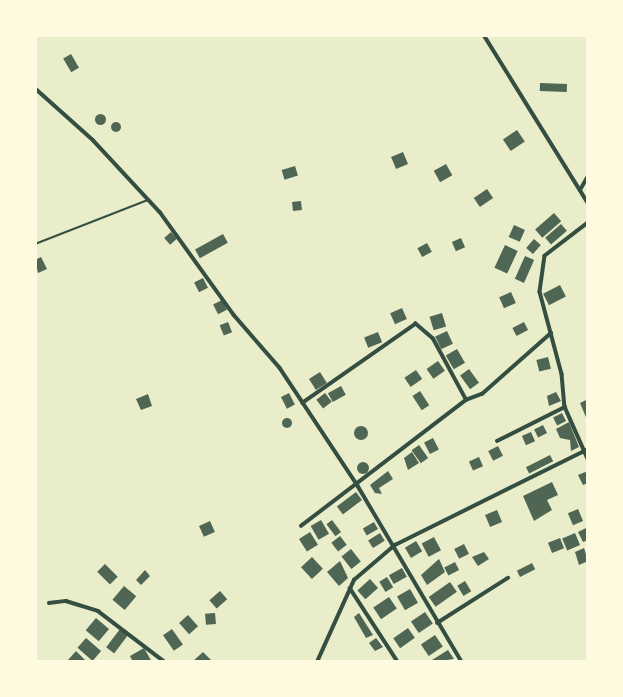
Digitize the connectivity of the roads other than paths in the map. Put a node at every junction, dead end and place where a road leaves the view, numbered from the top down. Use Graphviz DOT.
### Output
graph roads {
  1 [pos="484,35"];
  2 [pos="35,88"];
  3 [pos="588,176"];
  4 [pos="580,190"];
  5 [pos="148,200"];
  6 [pos="588,203"];
  7 [pos="588,223"];
  8 [pos="35,244"];
  9 [pos="552,332"];
  10 [pos="466,400"];
  11 [pos="303,403"];
  12 [pos="565,407"];
  13 [pos="497,441"];
  14 [pos="586,449"];
  15 [pos="588,459"];
  16 [pos="358,486"];
  17 [pos="301,526"];
  18 [pos="394,545"];
  19 [pos="508,578"];
  20 [pos="350,588"];
  21 [pos="49,603"];
  22 [pos="437,623"];
  23 [pos="165,662"];
  24 [pos="317,662"];
  25 [pos="398,662"];
  26 [pos="462,662"];
  1 -- 4 [label="street"];
  2 -- 5 [label="street"];
  3 -- 4 [label="street"];
  4 -- 6 [label="street"];
  5 -- 8 [label="lane"];
  5 -- 11 [label="street"];
  7 -- 9 [label="street"];
  9 -- 10 [label="street"];
  9 -- 12 [label="street"];
  10 -- 11 [label="street"];
  10 -- 16 [label="street"];
  11 -- 16 [label="street"];
  12 -- 13 [label="street"];
  12 -- 14 [label="street"];
  14 -- 15 [label="street"];
  14 -- 18 [label="street"];
  16 -- 17 [label="street"];
  16 -- 18 [label="street"];
  18 -- 20 [label="street"];
  18 -- 22 [label="street"];
  19 -- 22 [label="street"];
  20 -- 24 [label="street"];
  20 -- 25 [label="street"];
  21 -- 23 [label="street"];
  22 -- 26 [label="street"];
}
